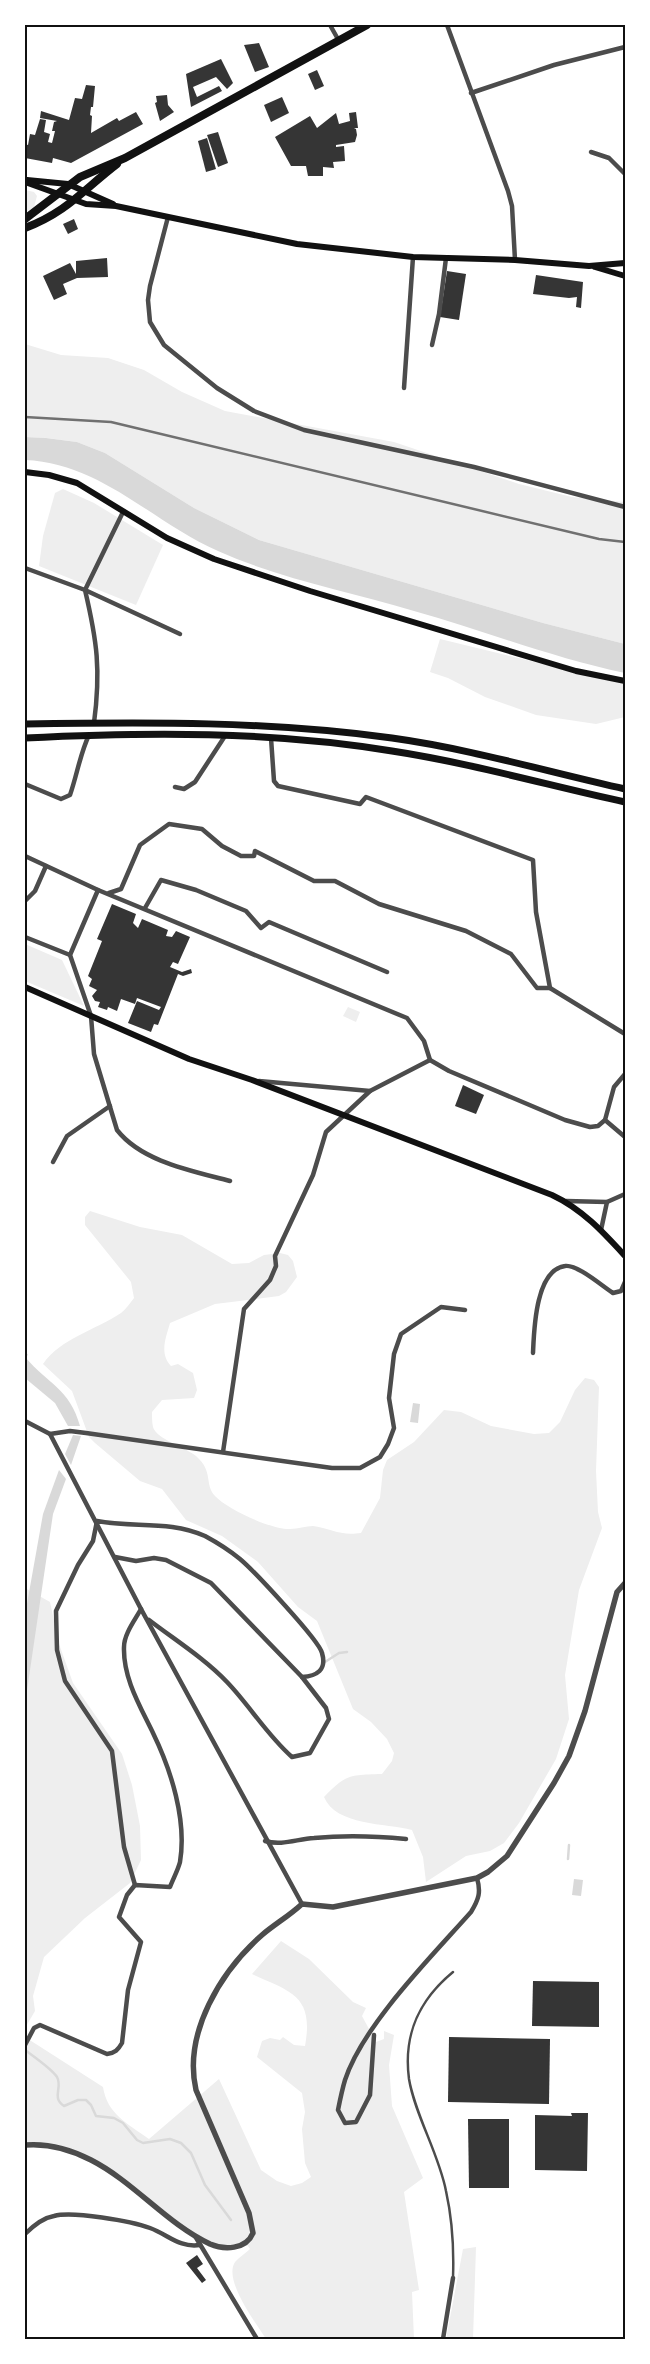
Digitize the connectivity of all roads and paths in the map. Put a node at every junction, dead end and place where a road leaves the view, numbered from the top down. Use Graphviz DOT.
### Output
graph roads {
  1 [pos="330,25"];
  2 [pos="367,25"];
  3 [pos="446,25"];
  4 [pos="339,41"];
  5 [pos="625,47"];
  6 [pos="471,93"];
  7 [pos="591,152"];
  8 [pos="125,158"];
  9 [pos="625,174"];
  10 [pos="25,181"];
  11 [pos="68,184"];
  12 [pos="85,192"];
  13 [pos="54,196"];
  14 [pos="74,201"];
  15 [pos="116,206"];
  16 [pos="168,217"];
  17 [pos="25,219"];
  18 [pos="25,228"];
  19 [pos="413,257"];
  20 [pos="446,258"];
  21 [pos="515,260"];
  22 [pos="625,263"];
  23 [pos="589,266"];
  24 [pos="625,276"];
  25 [pos="432,344"];
  26 [pos="404,388"];
  27 [pos="25,472"];
  28 [pos="625,507"];
  29 [pos="123,512"];
  30 [pos="25,568"];
  31 [pos="85,590"];
  32 [pos="180,634"];
  33 [pos="625,681"];
  34 [pos="94,723"];
  35 [pos="25,724"];
  36 [pos="89,735"];
  37 [pos="225,736"];
  38 [pos="25,738"];
  39 [pos="271,738"];
  40 [pos="25,784"];
  41 [pos="175,787"];
  42 [pos="625,790"];
  43 [pos="625,802"];
  44 [pos="25,856"];
  45 [pos="46,866"];
  46 [pos="98,890"];
  47 [pos="109,893"];
  48 [pos="25,900"];
  49 [pos="145,908"];
  50 [pos="25,937"];
  51 [pos="70,955"];
  52 [pos="387,972"];
  53 [pos="25,987"];
  54 [pos="550,988"];
  55 [pos="91,1016"];
  56 [pos="625,1034"];
  57 [pos="430,1060"];
  58 [pos="625,1074"];
  59 [pos="252,1080"];
  60 [pos="370,1091"];
  61 [pos="110,1106"];
  62 [pos="344,1115"];
  63 [pos="605,1120"];
  64 [pos="625,1136"];
  65 [pos="53,1162"];
  66 [pos="230,1181"];
  67 [pos="625,1194"];
  68 [pos="565,1201"];
  69 [pos="607,1202"];
  70 [pos="601,1230"];
  71 [pos="625,1256"];
  72 [pos="625,1282"];
  73 [pos="465,1310"];
  74 [pos="533,1354"];
  75 [pos="25,1421"];
  76 [pos="50,1434"];
  77 [pos="223,1452"];
  78 [pos="97,1521"];
  79 [pos="115,1557"];
  80 [pos="625,1583"];
  81 [pos="141,1609"];
  82 [pos="148,1620"];
  83 [pos="302,1677"];
  84 [pos="406,1839"];
  85 [pos="266,1841"];
  86 [pos="478,1878"];
  87 [pos="135,1885"];
  88 [pos="302,1904"];
  89 [pos="453,1972"];
  90 [pos="374,2035"];
  91 [pos="25,2045"];
  92 [pos="25,2145"];
  93 [pos="25,2234"];
  94 [pos="194,2234"];
  95 [pos="200,2245"];
  96 [pos="453,2278"];
  97 [pos="257,2339"];
  98 [pos="444,2339"];
  1 -- 4 [label="street"];
  2 -- 4 [label="highway"];
  3 -- 6 [label="street"];
  4 -- 8 [label="highway"];
  5 -- 6 [label="street"];
  6 -- 21 [label="street"];
  7 -- 9 [label="street"];
  8 -- 11 [label="highway"];
  8 -- 12 [label="highway"];
  10 -- 11 [label="main road"];
  10 -- 13 [label="main road"];
  11 -- 12 [label="main road"];
  11 -- 13 [label="highway"];
  12 -- 14 [label="highway"];
  12 -- 15 [label="main road"];
  13 -- 14 [label="main road"];
  13 -- 17 [label="highway"];
  14 -- 15 [label="main road"];
  14 -- 18 [label="highway"];
  15 -- 16 [label="main road"];
  16 -- 19 [label="main road"];
  16 -- 28 [label="street"];
  19 -- 20 [label="main road"];
  19 -- 26 [label="street"];
  20 -- 21 [label="main road"];
  20 -- 25 [label="street"];
  21 -- 23 [label="main road"];
  22 -- 23 [label="main road"];
  23 -- 24 [label="main road"];
  27 -- 29 [label="main road"];
  29 -- 31 [label="street"];
  29 -- 33 [label="main road"];
  30 -- 31 [label="street"];
  31 -- 32 [label="street"];
  31 -- 34 [label="street"];
  34 -- 35 [label="main road"];
  34 -- 42 [label="main road"];
  36 -- 37 [label="main road"];
  36 -- 38 [label="main road"];
  36 -- 40 [label="street"];
  37 -- 39 [label="main road"];
  37 -- 41 [label="street"];
  39 -- 43 [label="main road"];
  39 -- 54 [label="street"];
  44 -- 45 [label="street"];
  45 -- 46 [label="street"];
  45 -- 48 [label="street"];
  46 -- 47 [label="street"];
  46 -- 51 [label="street"];
  47 -- 49 [label="street"];
  47 -- 54 [label="street"];
  49 -- 52 [label="street"];
  49 -- 57 [label="street"];
  50 -- 51 [label="street"];
  51 -- 55 [label="street"];
  53 -- 55 [label="main road"];
  54 -- 56 [label="street"];
  55 -- 59 [label="main road"];
  55 -- 61 [label="street"];
  57 -- 60 [label="street"];
  57 -- 63 [label="street"];
  58 -- 63 [label="street"];
  59 -- 60 [label="street"];
  59 -- 62 [label="main road"];
  60 -- 62 [label="street"];
  61 -- 65 [label="street"];
  61 -- 66 [label="street"];
  62 -- 68 [label="main road"];
  62 -- 77 [label="street"];
  63 -- 64 [label="street"];
  67 -- 69 [label="street"];
  68 -- 69 [label="street"];
  68 -- 70 [label="main road"];
  69 -- 70 [label="street"];
  70 -- 71 [label="main road"];
  72 -- 74 [label="street"];
  73 -- 77 [label="street"];
  75 -- 76 [label="street"];
  76 -- 77 [label="street"];
  76 -- 78 [label="street"];
  78 -- 79 [label="street"];
  78 -- 83 [label="street"];
  78 -- 87 [label="street"];
  79 -- 81 [label="street"];
  79 -- 83 [label="street"];
  80 -- 86 [label="street"];
  81 -- 82 [label="street"];
  81 -- 87 [label="street"];
  82 -- 83 [label="street"];
  82 -- 85 [label="street"];
  84 -- 85 [label="street"];
  85 -- 88 [label="street"];
  86 -- 88 [label="street"];
  86 -- 90 [label="street"];
  87 -- 91 [label="street"];
  88 -- 94 [label="street"];
  89 -- 96 [label="lane"];
  92 -- 94 [label="street"];
  93 -- 95 [label="street"];
  94 -- 95 [label="street"];
  95 -- 97 [label="street"];
  96 -- 98 [label="street"];
}
